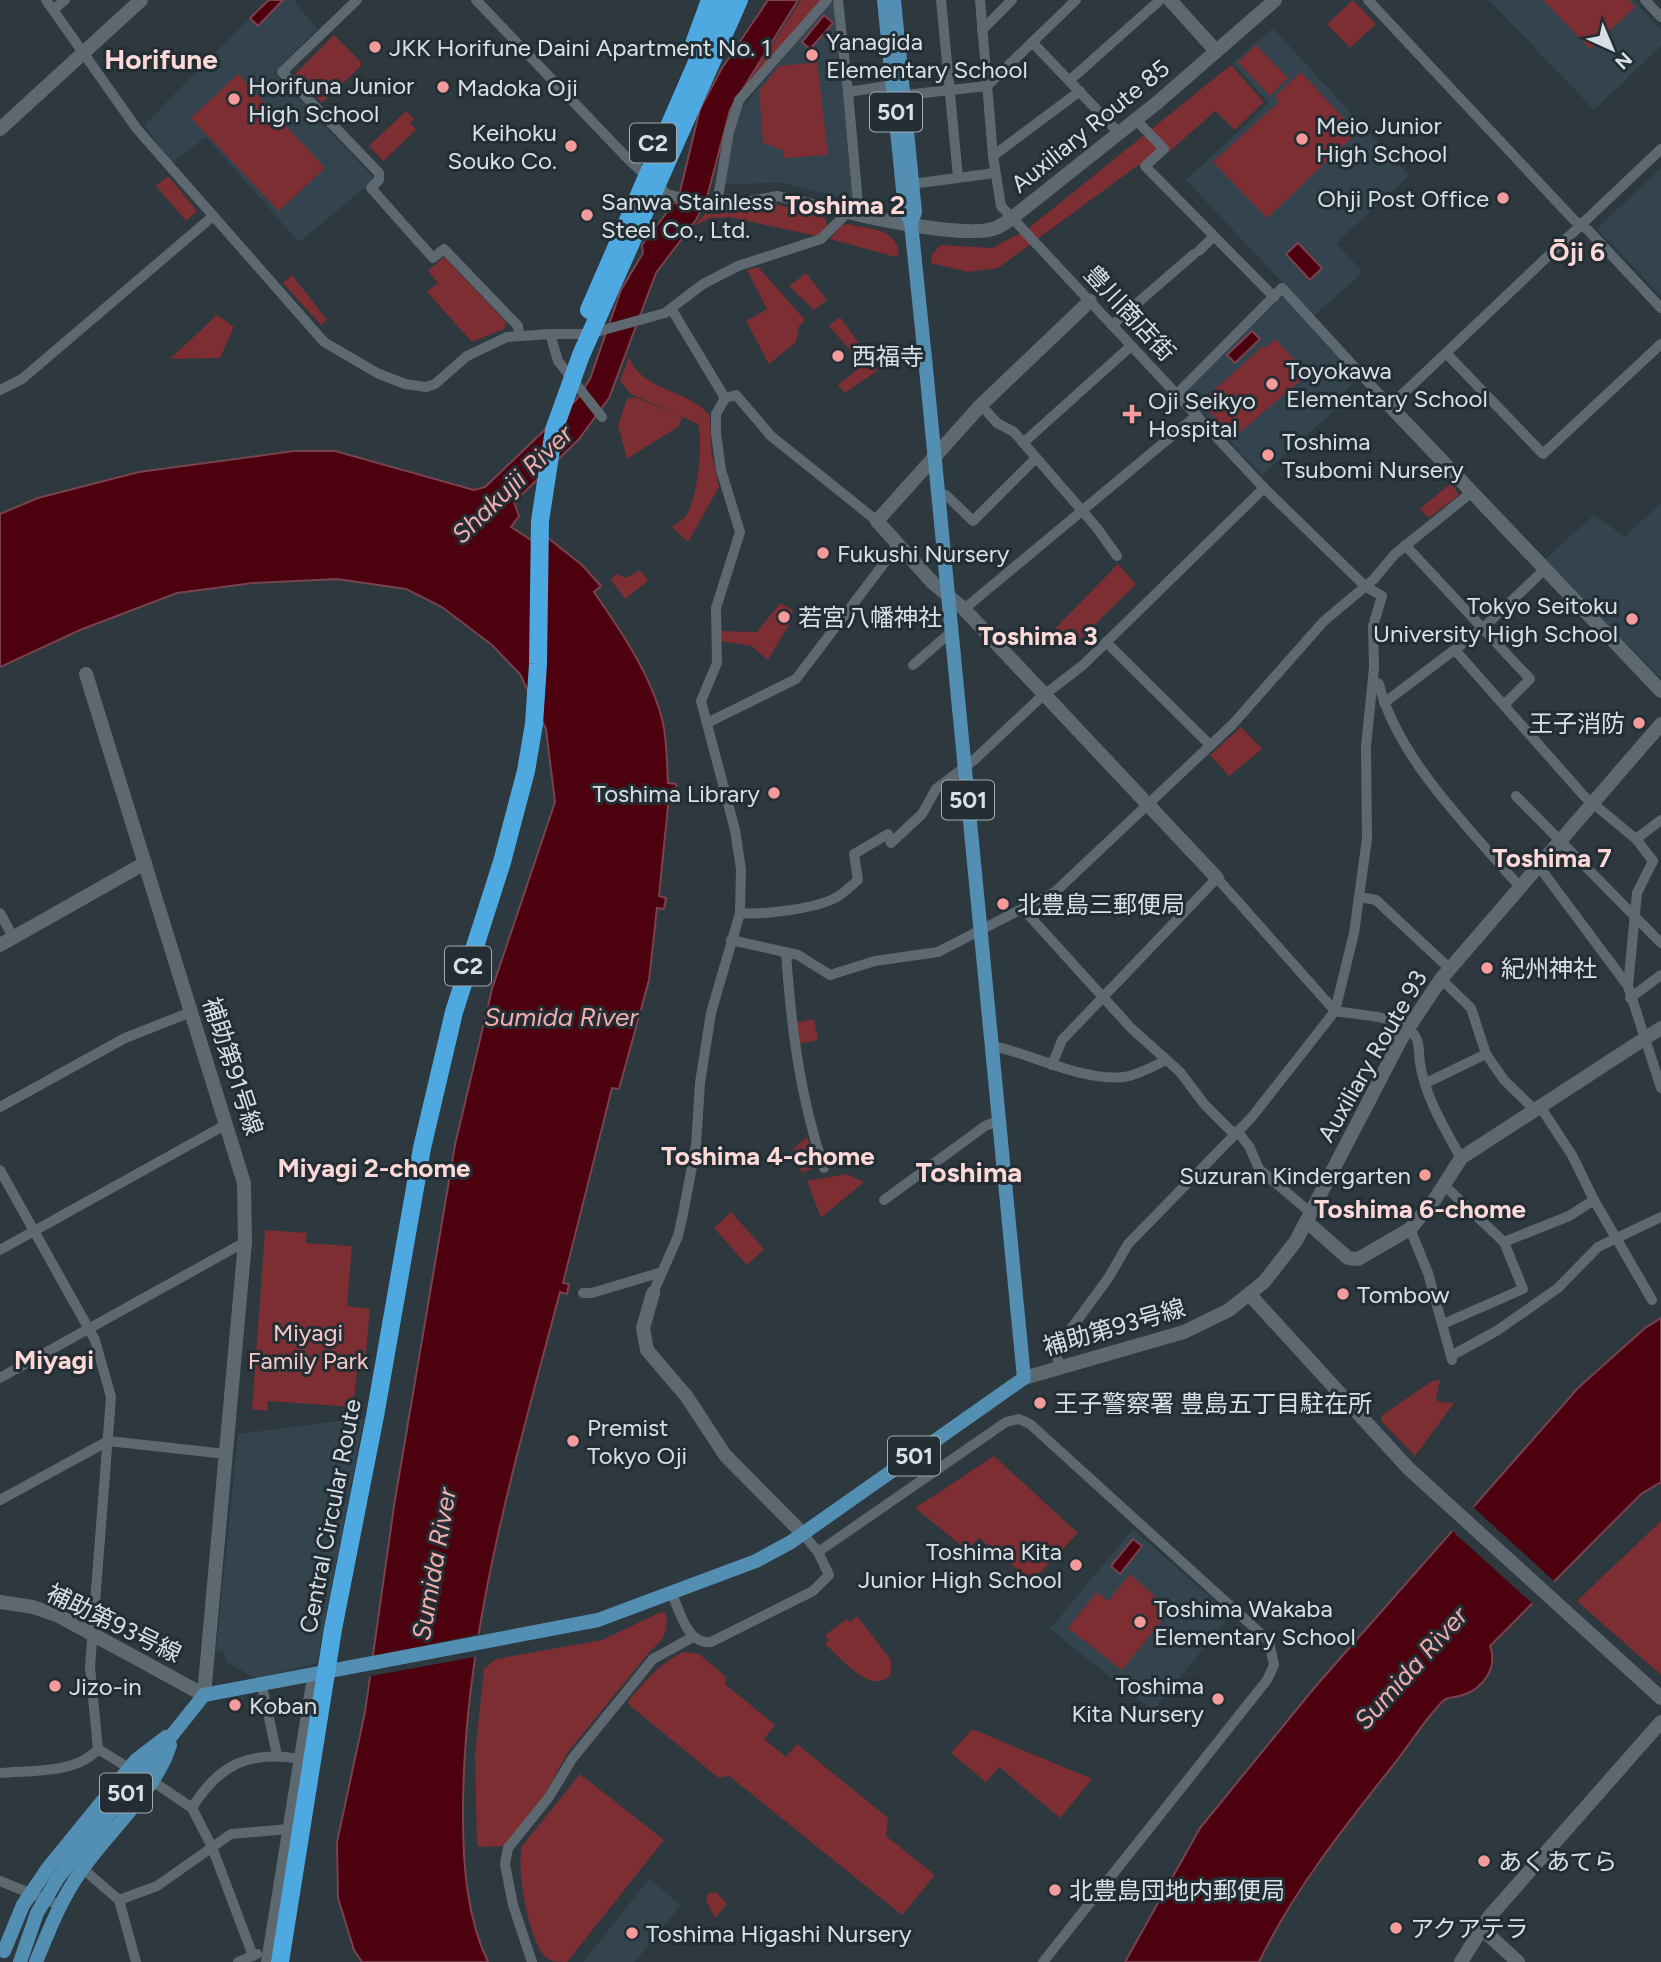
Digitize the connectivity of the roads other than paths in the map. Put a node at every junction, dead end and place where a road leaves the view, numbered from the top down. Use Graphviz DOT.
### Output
graph roads {
  1 [pos="46,0"];
  2 [pos="65,0"];
  3 [pos="141,0"];
  4 [pos="476,0"];
  5 [pos="710,0"];
  6 [pos="724,0"];
  7 [pos="741,0"];
  8 [pos="827,0"];
  9 [pos="838,0"];
  10 [pos="884,0"];
  11 [pos="894,0"];
  12 [pos="941,0"];
  13 [pos="980,0"];
  14 [pos="1012,0"];
  15 [pos="1076,0"];
  16 [pos="1160,0"];
  17 [pos="1170,0"];
  18 [pos="1275,0"];
  19 [pos="1368,0"];
  20 [pos="1645,0"];
  21 [pos="351,2"];
  22 [pos="53,10"];
  23 [pos="1661,17"];
  24 [pos="982,30"];
  25 [pos="1032,42"];
  26 [pos="1216,51"];
  27 [pos="83,52"];
  28 [pos="1069,80"];
  29 [pos="893,85"];
  30 [pos="987,86"];
  31 [pos="950,90"];
  32 [pos="1080,91"];
  33 [pos="848,92"];
  34 [pos="905,95"];
  35 [pos="1136,120"];
  36 [pos="0,128"];
  37 [pos="1119,133"];
  38 [pos="1661,149"];
  39 [pos="993,156"];
  40 [pos="995,173"];
  41 [pos="958,177"];
  42 [pos="912,184"];
  43 [pos="719,192"];
  44 [pos="853,213"];
  45 [pos="212,217"];
  46 [pos="1012,218"];
  47 [pos="911,223"];
  48 [pos="1581,225"];
  49 [pos="1213,237"];
  50 [pos="598,286"];
  51 [pos="1274,297"];
  52 [pos="1090,302"];
  53 [pos="1661,308"];
  54 [pos="668,311"];
  55 [pos="1112,325"];
  56 [pos="550,334"];
  57 [pos="519,335"];
  58 [pos="1661,344"];
  59 [pos="1131,346"];
  60 [pos="1446,353"];
  61 [pos="0,390"];
  62 [pos="1177,394"];
  63 [pos="725,398"];
  64 [pos="981,405"];
  65 [pos="1390,406"];
  66 [pos="1197,415"];
  67 [pos="602,416"];
  68 [pos="1023,443"];
  69 [pos="935,457"];
  70 [pos="1036,458"];
  71 [pos="1264,488"];
  72 [pos="1472,492"];
  73 [pos="939,493"];
  74 [pos="1082,510"];
  75 [pos="877,521"];
  76 [pos="898,545"];
  77 [pos="1405,545"];
  78 [pos="1117,556"];
  79 [pos="1545,569"];
  80 [pos="1366,586"];
  81 [pos="947,596"];
  82 [pos="964,609"];
  83 [pos="1482,629"];
  84 [pos="950,633"];
  85 [pos="1107,642"];
  86 [pos="1455,650"];
  87 [pos="913,665"];
  88 [pos="86,674"];
  89 [pos="1373,680"];
  90 [pos="1661,691"];
  91 [pos="1045,695"];
  92 [pos="1384,703"];
  93 [pos="1505,704"];
  94 [pos="707,723"];
  95 [pos="1661,724"];
  96 [pos="1210,745"];
  97 [pos="964,766"];
  98 [pos="1516,796"];
  99 [pos="1147,802"];
  100 [pos="1591,803"];
  101 [pos="1661,820"];
  102 [pos="1636,839"];
  103 [pos="1559,840"];
  104 [pos="145,863"];
  105 [pos="1537,864"];
  106 [pos="1217,878"];
  107 [pos="1519,886"];
  108 [pos="1360,897"];
  109 [pos="1024,910"];
  110 [pos="0,913"];
  111 [pos="740,913"];
  112 [pos="1635,919"];
  113 [pos="982,930"];
  114 [pos="731,940"];
  115 [pos="6,941"];
  116 [pos="1661,943"];
  117 [pos="786,952"];
  118 [pos="1445,973"];
  119 [pos="1661,975"];
  120 [pos="1628,986"];
  121 [pos="1103,997"];
  122 [pos="1630,998"];
  123 [pos="1335,1011"];
  124 [pos="191,1012"];
  125 [pos="1408,1028"];
  126 [pos="1661,1028"];
  127 [pos="1645,1038"];
  128 [pos="993,1046"];
  129 [pos="1486,1054"];
  130 [pos="1164,1060"];
  131 [pos="1052,1065"];
  132 [pos="1426,1083"];
  133 [pos="1661,1088"];
  134 [pos="0,1107"];
  135 [pos="1538,1110"];
  136 [pos="1000,1120"];
  137 [pos="228,1124"];
  138 [pos="1236,1133"];
  139 [pos="1461,1158"];
  140 [pos="824,1168"];
  141 [pos="0,1170"];
  142 [pos="1444,1185"];
  143 [pos="884,1200"];
  144 [pos="1594,1200"];
  145 [pos="1661,1217"];
  146 [pos="1309,1218"];
  147 [pos="1410,1229"];
  148 [pos="33,1231"];
  149 [pos="1616,1238"];
  150 [pos="245,1242"];
  151 [pos="1504,1242"];
  152 [pos="0,1250"];
  153 [pos="662,1272"];
  154 [pos="583,1293"];
  155 [pos="653,1293"];
  156 [pos="1250,1295"];
  157 [pos="1652,1300"];
  158 [pos="1443,1324"];
  159 [pos="89,1329"];
  160 [pos="1061,1366"];
  161 [pos="0,1378"];
  162 [pos="1024,1378"];
  163 [pos="108,1441"];
  164 [pos="226,1454"];
  165 [pos="0,1500"];
  166 [pos="803,1534"];
  167 [pos="818,1552"];
  168 [pos="673,1594"];
  169 [pos="0,1602"];
  170 [pos="95,1635"];
  171 [pos="693,1637"];
  172 [pos="312,1676"];
  173 [pos="262,1686"];
  174 [pos="204,1695"];
  175 [pos="1661,1698"];
  176 [pos="1661,1722"];
  177 [pos="174,1733"];
  178 [pos="98,1749"];
  179 [pos="277,1755"];
  180 [pos="301,1759"];
  181 [pos="129,1768"];
  182 [pos="0,1773"];
  183 [pos="151,1780"];
  184 [pos="192,1808"];
  185 [pos="289,1829"];
  186 [pos="212,1847"];
  187 [pos="82,1868"];
  188 [pos="0,1881"];
  189 [pos="30,1893"];
  190 [pos="119,1900"];
  191 [pos="59,1905"];
  192 [pos="1481,1928"];
  193 [pos="2,1951"];
  194 [pos="253,1956"];
  195 [pos="277,1959"];
  196 [pos="20,1962"];
  197 [pos="36,1962"];
  198 [pos="136,1962"];
  199 [pos="239,1962"];
  200 [pos="266,1962"];
  201 [pos="532,1962"];
  202 [pos="1043,1962"];
  203 [pos="1461,1962"];
  204 [pos="1518,1962"];
  1 -- 22 [label="street"];
  2 -- 22 [label="street"];
  3 -- 27 [label="street"];
  4 -- 44 [label="street"];
  5 -- 50 [label="highway, C2"];
  6 -- 50 [label="highway, Central Circular Route / C2"];
  7 -- 195 [label="highway, Central Circular Route / C2"];
  8 -- 43 [label="street"];
  9 -- 33 [label="street"];
  10 -- 29 [label="main road, 501"];
  11 -- 34 [label="main road, 501"];
  12 -- 31 [label="street"];
  13 -- 24 [label="street, 豊川商店街"];
  14 -- 24 [label="street"];
  15 -- 25 [label="street"];
  16 -- 28 [label="street"];
  17 -- 26 [label="street"];
  18 -- 26 [label="street, Auxiliary Route 85"];
  19 -- 48 [label="street"];
  20 -- 23 [label="street"];
  21 -- 57 [label="street"];
  22 -- 27 [label="street"];
  24 -- 30 [label="street, 豊川商店街"];
  25 -- 28 [label="street"];
  25 -- 30 [label="street"];
  26 -- 35 [label="street, Auxiliary Route 85"];
  27 -- 36 [label="street"];
  27 -- 45 [label="street"];
  28 -- 32 [label="street"];
  29 -- 33 [label="street"];
  29 -- 47 [label="main road, 501"];
  30 -- 31 [label="street"];
  30 -- 39 [label="street, 豊川商店街"];
  31 -- 34 [label="street"];
  31 -- 41 [label="street"];
  32 -- 37 [label="street"];
  32 -- 39 [label="street"];
  33 -- 44 [label="street"];
  34 -- 42 [label="main road, 501"];
  35 -- 37 [label="street, Auxiliary Route 85"];
  35 -- 49 [label="street"];
  37 -- 46 [label="street, Auxiliary Route 85"];
  38 -- 48 [label="street"];
  39 -- 40 [label="street, 豊川商店街"];
  40 -- 41 [label="street"];
  40 -- 46 [label="street, 豊川商店街"];
  41 -- 42 [label="street"];
  42 -- 47 [label="main road, 501"];
  44 -- 47 [label="street, Auxiliary Route 85"];
  44 -- 54 [label="street"];
  45 -- 57 [label="street"];
  45 -- 61 [label="street"];
  46 -- 47 [label="street, Auxiliary Route 85"];
  46 -- 52 [label="street, 豊川商店街"];
  47 -- 69 [label="main road, 501"];
  48 -- 53 [label="street"];
  48 -- 60 [label="street"];
  49 -- 51 [label="street"];
  49 -- 55 [label="street"];
  50 -- 195 [label="highway, Central Circular Route / C2"];
  51 -- 62 [label="street"];
  51 -- 65 [label="street"];
  52 -- 55 [label="street, 豊川商店街"];
  52 -- 64 [label="street"];
  54 -- 56 [label="street"];
  54 -- 63 [label="street"];
  55 -- 59 [label="street, 豊川商店街"];
  56 -- 57 [label="street"];
  56 -- 67 [label="street"];
  58 -- 60 [label="street"];
  59 -- 62 [label="street, 豊川商店街"];
  59 -- 68 [label="street"];
  60 -- 65 [label="street"];
  62 -- 66 [label="street, 豊川商店街"];
  63 -- 75 [label="street"];
  63 -- 94 [label="street"];
  64 -- 68 [label="street"];
  64 -- 69 [label="street"];
  65 -- 72 [label="street"];
  66 -- 71 [label="street, 豊川商店街"];
  66 -- 74 [label="street"];
  68 -- 70 [label="street"];
  69 -- 73 [label="main road, 501"];
  69 -- 75 [label="street"];
  70 -- 73 [label="street"];
  70 -- 74 [label="street"];
  71 -- 80 [label="street, 豊川商店街"];
  71 -- 85 [label="street"];
  72 -- 77 [label="street"];
  72 -- 79 [label="street"];
  73 -- 81 [label="main road, 501"];
  74 -- 78 [label="street"];
  74 -- 82 [label="street"];
  75 -- 76 [label="street"];
  76 -- 81 [label="street"];
  76 -- 94 [label="street"];
  77 -- 80 [label="street"];
  77 -- 83 [label="street"];
  79 -- 83 [label="street"];
  79 -- 90 [label="street"];
  80 -- 89 [label="street"];
  80 -- 96 [label="street"];
  81 -- 82 [label="street"];
  81 -- 84 [label="main road, 501"];
  82 -- 91 [label="street"];
  83 -- 86 [label="street"];
  83 -- 93 [label="street"];
  84 -- 87 [label="street"];
  84 -- 97 [label="main road, 501"];
  85 -- 91 [label="street"];
  85 -- 96 [label="street"];
  86 -- 92 [label="street"];
  86 -- 93 [label="street"];
  88 -- 104 [label="street, 補助第91号線"];
  89 -- 92 [label="street"];
  89 -- 108 [label="street"];
  91 -- 97 [label="street"];
  91 -- 99 [label="street"];
  92 -- 107 [label="street"];
  93 -- 100 [label="street"];
  94 -- 111 [label="street"];
  95 -- 100 [label="street, Auxiliary Route 93"];
  96 -- 99 [label="street"];
  97 -- 111 [label="street"];
  97 -- 113 [label="main road, 501"];
  98 -- 103 [label="street"];
  99 -- 106 [label="street"];
  99 -- 109 [label="street"];
  100 -- 102 [label="street"];
  100 -- 103 [label="street, Auxiliary Route 93"];
  101 -- 102 [label="street"];
  102 -- 112 [label="street"];
  103 -- 105 [label="street, Auxiliary Route 93"];
  103 -- 112 [label="street"];
  104 -- 115 [label="street"];
  104 -- 124 [label="street, 補助第91号線"];
  105 -- 107 [label="street, Auxiliary Route 93"];
  105 -- 120 [label="street"];
  106 -- 121 [label="street"];
  106 -- 123 [label="street"];
  107 -- 118 [label="street, Auxiliary Route 93"];
  108 -- 118 [label="street"];
  108 -- 123 [label="street"];
  109 -- 113 [label="street"];
  109 -- 121 [label="street"];
  110 -- 115 [label="street"];
  111 -- 114 [label="street"];
  112 -- 116 [label="street"];
  112 -- 120 [label="street"];
  113 -- 117 [label="street"];
  113 -- 128 [label="main road, 501"];
  114 -- 117 [label="street"];
  114 -- 153 [label="street"];
  117 -- 140 [label="street"];
  118 -- 125 [label="street, Auxiliary Route 93"];
  118 -- 129 [label="street"];
  119 -- 122 [label="street"];
  120 -- 122 [label="street"];
  121 -- 130 [label="street"];
  121 -- 131 [label="street"];
  122 -- 127 [label="street"];
  123 -- 125 [label="street"];
  123 -- 138 [label="street"];
  124 -- 134 [label="street"];
  124 -- 137 [label="street, 補助第91号線"];
  125 -- 132 [label="street"];
  125 -- 146 [label="street, Auxiliary Route 93"];
  126 -- 127 [label="street"];
  127 -- 133 [label="street"];
  127 -- 135 [label="street"];
  128 -- 131 [label="street"];
  128 -- 136 [label="main road, 501"];
  129 -- 132 [label="street"];
  129 -- 135 [label="street"];
  130 -- 131 [label="street"];
  130 -- 138 [label="street"];
  132 -- 139 [label="street"];
  135 -- 139 [label="street"];
  135 -- 144 [label="street"];
  136 -- 143 [label="street"];
  136 -- 162 [label="main road, 501"];
  137 -- 148 [label="street"];
  137 -- 150 [label="street, 補助第91号線"];
  138 -- 146 [label="street"];
  138 -- 160 [label="street"];
  139 -- 142 [label="street"];
  141 -- 148 [label="street"];
  142 -- 147 [label="street"];
  142 -- 151 [label="street"];
  144 -- 149 [label="street"];
  144 -- 151 [label="street"];
  145 -- 149 [label="street"];
  146 -- 147 [label="street"];
  146 -- 156 [label="street, Auxiliary Route 93"];
  147 -- 158 [label="street"];
  148 -- 152 [label="street"];
  148 -- 159 [label="street"];
  149 -- 157 [label="street"];
  149 -- 158 [label="street"];
  150 -- 159 [label="street"];
  150 -- 164 [label="street, 補助第91号線"];
  151 -- 158 [label="street"];
  153 -- 154 [label="street"];
  153 -- 155 [label="street"];
  155 -- 166 [label="street"];
  156 -- 160 [label="street, 補助第93号線"];
  156 -- 175 [label="street"];
  159 -- 161 [label="street"];
  159 -- 163 [label="street"];
  160 -- 162 [label="street, 補助第93号線"];
  162 -- 166 [label="main road, 501"];
  163 -- 164 [label="street"];
  163 -- 165 [label="street"];
  163 -- 170 [label="street"];
  164 -- 174 [label="street, 補助第91号線"];
  166 -- 167 [label="street"];
  166 -- 168 [label="main road, 501"];
  167 -- 171 [label="street"];
  167 -- 202 [label="street"];
  168 -- 171 [label="street"];
  168 -- 172 [label="main road, 501"];
  169 -- 170 [label="street, 補助第93号線"];
  170 -- 174 [label="street, 補助第93号線"];
  170 -- 178 [label="street"];
  171 -- 201 [label="street"];
  172 -- 173 [label="main road, 501"];
  172 -- 180 [label="street"];
  173 -- 174 [label="main road, 501"];
  173 -- 179 [label="street"];
  174 -- 177 [label="main road, 501"];
  176 -- 192 [label="street"];
  177 -- 181 [label="main road"];
  177 -- 183 [label="main road"];
  177 -- 196 [label="main road, 501"];
  178 -- 181 [label="street"];
  178 -- 182 [label="street"];
  179 -- 180 [label="street"];
  179 -- 184 [label="street"];
  180 -- 185 [label="street"];
  181 -- 189 [label="main road"];
  183 -- 184 [label="street"];
  183 -- 187 [label="main road"];
  184 -- 186 [label="street"];
  185 -- 186 [label="street"];
  185 -- 195 [label="street"];
  186 -- 190 [label="street"];
  186 -- 194 [label="street"];
  187 -- 190 [label="street"];
  187 -- 191 [label="main road"];
  188 -- 189 [label="street"];
  189 -- 191 [label="street"];
  189 -- 193 [label="main road"];
  190 -- 198 [label="street"];
  191 -- 197 [label="main road"];
  192 -- 203 [label="street"];
  192 -- 204 [label="street"];
  193 -- 197 [label="street"];
  194 -- 195 [label="street"];
  194 -- 199 [label="street"];
  195 -- 200 [label="street"];
}
